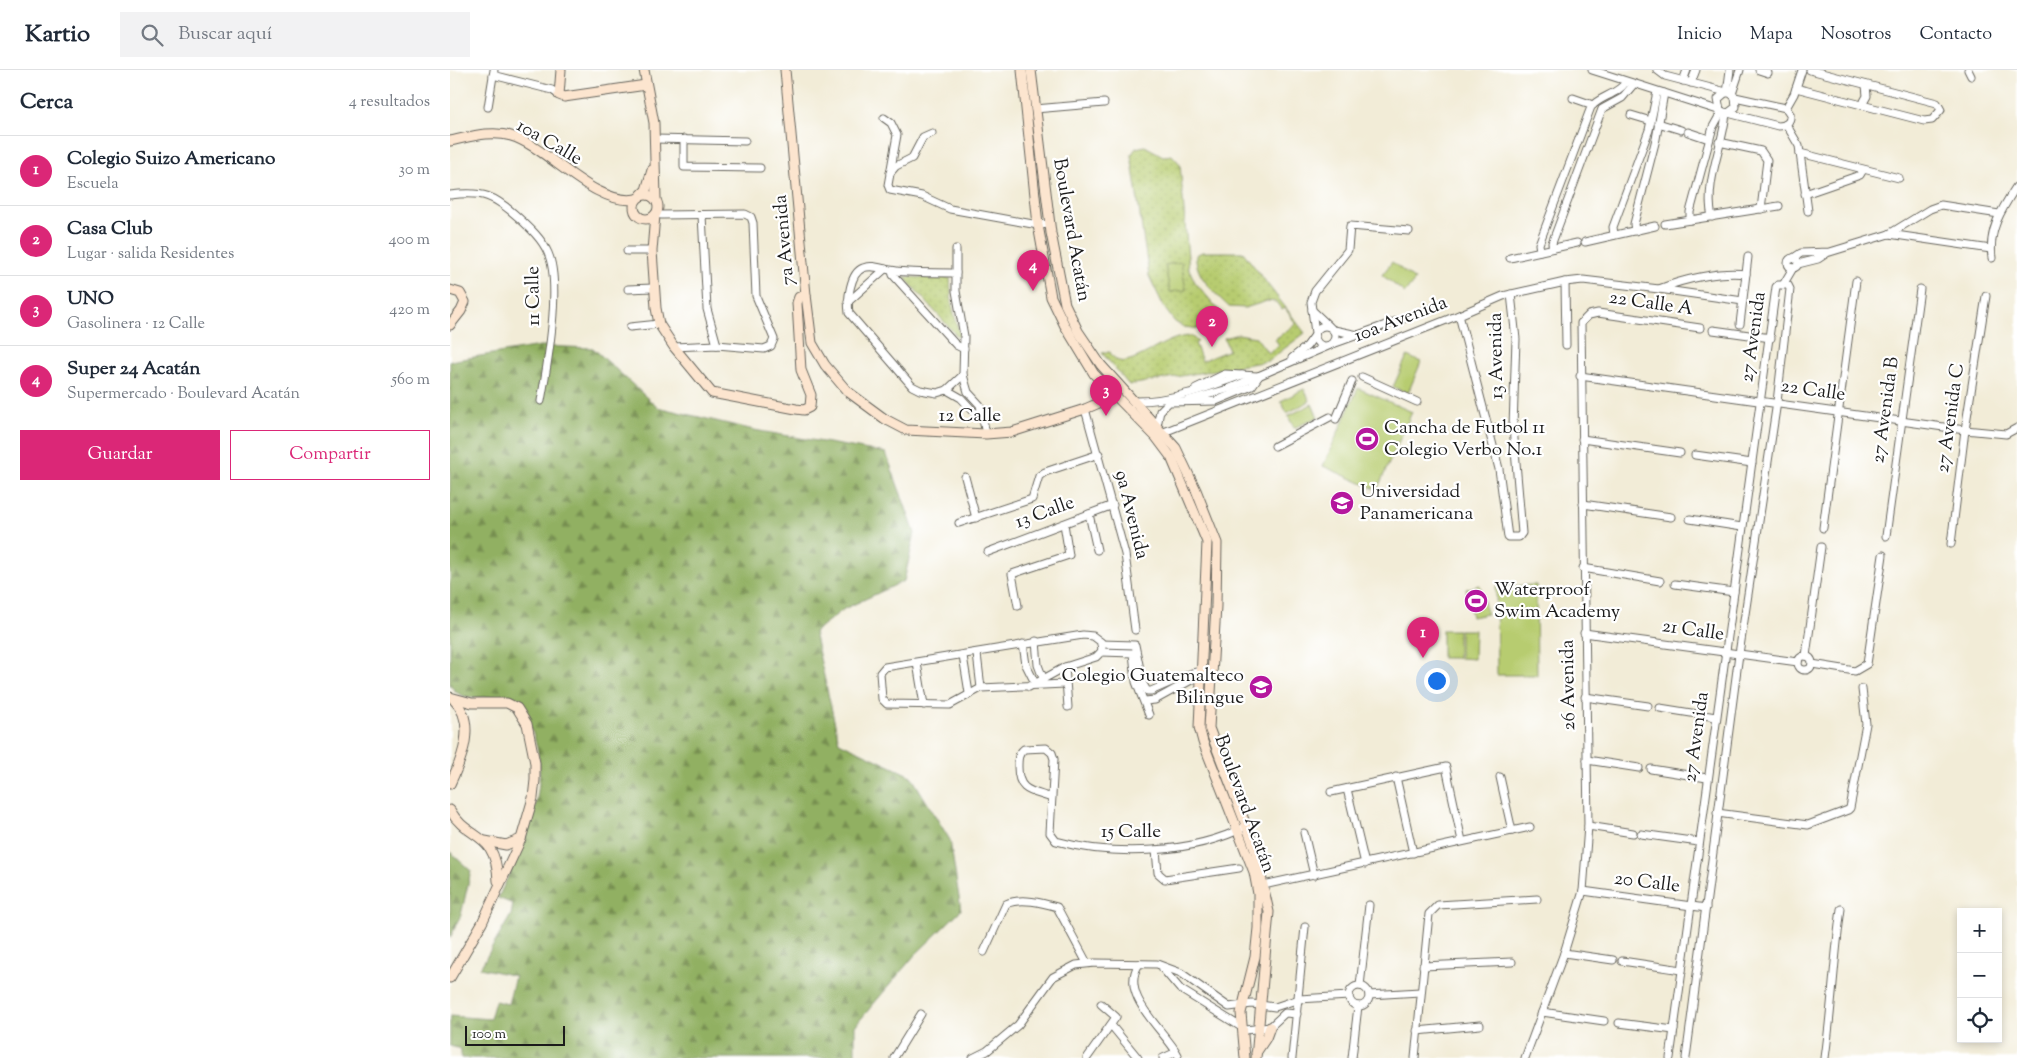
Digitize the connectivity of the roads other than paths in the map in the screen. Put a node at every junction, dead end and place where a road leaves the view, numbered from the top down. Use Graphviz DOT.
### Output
graph roads {
  1 [pos="561,70"];
  2 [pos="644,70"];
  3 [pos="785,70"];
  4 [pos="1022,70"];
  5 [pos="1031,70"];
  6 [pos="1592,70"];
  7 [pos="1657,70"];
  8 [pos="1687,70"];
  9 [pos="1696,70"];
  10 [pos="1730,70"];
  11 [pos="1740,70"];
  12 [pos="1759,70"];
  13 [pos="1802,70"];
  14 [pos="1810,70"];
  15 [pos="493,72"];
  16 [pos="1768,73"];
  17 [pos="1683,81"];
  18 [pos="1630,83"];
  19 [pos="1692,83"];
  20 [pos="646,85"];
  21 [pos="1866,85"];
  22 [pos="1796,88"];
  23 [pos="1660,93"];
  24 [pos="1730,94"];
  25 [pos="560,95"];
  26 [pos="1572,98"];
  27 [pos="1104,104"];
  28 [pos="1593,105"];
  29 [pos="1862,105"];
  30 [pos="488,107"];
  31 [pos="1786,108"];
  32 [pos="1035,109"];
  33 [pos="1724,112"];
  34 [pos="1631,115"];
  35 [pos="884,118"];
  36 [pos="1654,122"];
  37 [pos="1782,125"];
  38 [pos="932,133"];
  39 [pos="655,139"];
  40 [pos="1709,139"];
  41 [pos="684,140"];
  42 [pos="745,140"];
  43 [pos="450,141"];
  44 [pos="1719,142"];
  45 [pos="1800,153"];
  46 [pos="656,156"];
  47 [pos="760,168"];
  48 [pos="1863,170"];
  49 [pos="890,173"];
  50 [pos="1899,178"];
  51 [pos="2016,187"];
  52 [pos="600,191"];
  53 [pos="1805,194"];
  54 [pos="450,195"];
  55 [pos="639,197"];
  56 [pos="656,199"];
  57 [pos="1779,206"];
  58 [pos="634,209"];
  59 [pos="1761,209"];
  60 [pos="1808,212"];
  61 [pos="1999,214"];
  62 [pos="658,215"];
  63 [pos="702,215"];
  64 [pos="1712,217"];
  65 [pos="644,219"];
  66 [pos="1690,220"];
  67 [pos="1050,224"];
  68 [pos="1666,224"];
  69 [pos="1038,225"];
  70 [pos="1655,226"];
  71 [pos="1409,231"];
  72 [pos="1635,231"];
  73 [pos="1889,234"];
  74 [pos="1614,235"];
  75 [pos="652,246"];
  76 [pos="1553,248"];
  77 [pos="956,249"];
  78 [pos="1991,249"];
  79 [pos="628,251"];
  80 [pos="1540,251"];
  81 [pos="1830,252"];
  82 [pos="1748,257"];
  83 [pos="1510,258"];
  84 [pos="1992,258"];
  85 [pos="1795,266"];
  86 [pos="888,270"];
  87 [pos="956,273"];
  88 [pos="1746,274"];
  89 [pos="1565,282"];
  90 [pos="1856,282"];
  91 [pos="1783,284"];
  92 [pos="654,288"];
  93 [pos="1659,288"];
  94 [pos="1920,288"];
  95 [pos="628,289"];
  96 [pos="454,291"];
  97 [pos="1510,294"];
  98 [pos="806,295"];
  99 [pos="1986,296"];
  100 [pos="1743,301"];
  101 [pos="848,302"];
  102 [pos="1433,308"];
  103 [pos="1312,310"];
  104 [pos="1598,313"];
  105 [pos="1459,315"];
  106 [pos="659,324"];
  107 [pos="1740,324"];
  108 [pos="450,325"];
  109 [pos="630,327"];
  110 [pos="1331,328"];
  111 [pos="1700,328"];
  112 [pos="1713,330"];
  113 [pos="1315,334"];
  114 [pos="1361,335"];
  115 [pos="1770,338"];
  116 [pos="717,345"];
  117 [pos="1329,345"];
  118 [pos="1566,345"];
  119 [pos="674,346"];
  120 [pos="964,349"];
  121 [pos="1288,362"];
  122 [pos="963,375"];
  123 [pos="1260,376"];
  124 [pos="1580,376"];
  125 [pos="1362,377"];
  126 [pos="1352,381"];
  127 [pos="947,390"];
  128 [pos="1117,391"];
  129 [pos="968,392"];
  130 [pos="850,394"];
  131 [pos="1189,397"];
  132 [pos="961,398"];
  133 [pos="1762,400"];
  134 [pos="541,401"];
  135 [pos="1133,401"];
  136 [pos="1417,402"];
  137 [pos="1777,402"];
  138 [pos="1085,409"];
  139 [pos="1840,410"];
  140 [pos="984,416"];
  141 [pos="1901,420"];
  142 [pos="1513,427"];
  143 [pos="1489,428"];
  144 [pos="1161,429"];
  145 [pos="1965,430"];
  146 [pos="2014,430"];
  147 [pos="986,434"];
  148 [pos="1582,439"];
  149 [pos="1275,446"];
  150 [pos="1680,453"];
  151 [pos="1099,454"];
  152 [pos="1695,455"];
  153 [pos="1752,463"];
  154 [pos="965,478"];
  155 [pos="1583,504"];
  156 [pos="1113,505"];
  157 [pos="1089,514"];
  158 [pos="1671,517"];
  159 [pos="976,518"];
  160 [pos="1690,519"];
  161 [pos="959,523"];
  162 [pos="1064,524"];
  163 [pos="1742,527"];
  164 [pos="1823,528"];
  165 [pos="1886,536"];
  166 [pos="1951,544"];
  167 [pos="1821,547"];
  168 [pos="1097,550"];
  169 [pos="988,552"];
  170 [pos="1883,555"];
  171 [pos="1583,568"];
  172 [pos="1660,580"];
  173 [pos="1675,584"];
  174 [pos="1734,592"];
  175 [pos="1018,606"];
  176 [pos="1135,630"];
  177 [pos="1584,633"];
  178 [pos="1036,642"];
  179 [pos="1023,644"];
  180 [pos="1101,648"];
  181 [pos="1725,652"];
  182 [pos="977,654"];
  183 [pos="1740,654"];
  184 [pos="963,656"];
  185 [pos="1806,656"];
  186 [pos="1798,662"];
  187 [pos="917,663"];
  188 [pos="1812,664"];
  189 [pos="1065,667"];
  190 [pos="1204,671"];
  191 [pos="1043,678"];
  192 [pos="1065,684"];
  193 [pos="1032,685"];
  194 [pos="1142,686"];
  195 [pos="981,688"];
  196 [pos="1862,689"];
  197 [pos="969,693"];
  198 [pos="451,697"];
  199 [pos="1585,697"];
  200 [pos="1145,701"];
  201 [pos="472,703"];
  202 [pos="924,705"];
  203 [pos="1648,706"];
  204 [pos="1068,707"];
  205 [pos="1660,708"];
  206 [pos="464,716"];
  207 [pos="1149,716"];
  208 [pos="1716,717"];
  209 [pos="1587,760"];
  210 [pos="1640,768"];
  211 [pos="1651,769"];
  212 [pos="1396,777"];
  213 [pos="1500,777"];
  214 [pos="1707,778"];
  215 [pos="450,784"];
  216 [pos="1347,789"];
  217 [pos="1331,792"];
  218 [pos="1052,798"];
  219 [pos="450,810"];
  220 [pos="1718,814"];
  221 [pos="1588,826"];
  222 [pos="1530,827"];
  223 [pos="1243,828"];
  224 [pos="1512,831"];
  225 [pos="1304,833"];
  226 [pos="521,839"];
  227 [pos="485,841"];
  228 [pos="1462,842"];
  229 [pos="1699,842"];
  230 [pos="1156,850"];
  231 [pos="1413,853"];
  232 [pos="1364,864"];
  233 [pos="1240,868"];
  234 [pos="1314,875"];
  235 [pos="498,884"];
  236 [pos="1261,886"];
  237 [pos="1583,891"];
  238 [pos="1537,898"];
  239 [pos="1691,905"];
  240 [pos="1369,906"];
  241 [pos="1706,908"];
  242 [pos="1841,909"];
  243 [pos="1305,927"];
  244 [pos="984,952"];
  245 [pos="1564,953"];
  246 [pos="1613,960"];
  247 [pos="1622,961"];
  248 [pos="1512,962"];
  249 [pos="1087,963"];
  250 [pos="1139,964"];
  251 [pos="1423,966"];
  252 [pos="1162,968"];
  253 [pos="1682,970"];
  254 [pos="450,978"];
  255 [pos="1360,986"];
  256 [pos="1420,992"];
  257 [pos="1369,995"];
  258 [pos="1349,996"];
  259 [pos="1299,999"];
  260 [pos="1101,1004"];
  261 [pos="1243,1005"];
  262 [pos="1261,1005"];
  263 [pos="1358,1006"];
  264 [pos="1275,1007"];
  265 [pos="1542,1012"];
  266 [pos="921,1014"];
  267 [pos="1298,1014"];
  268 [pos="1604,1021"];
  269 [pos="1619,1023"];
  270 [pos="1111,1025"];
  271 [pos="1480,1025"];
  272 [pos="1270,1027"];
  273 [pos="1242,1028"];
  274 [pos="1258,1030"];
  275 [pos="1674,1030"];
  276 [pos="1417,1032"];
  277 [pos="1256,1056"];
  278 [pos="894,1058"];
  279 [pos="973,1058"];
  280 [pos="1087,1058"];
  281 [pos="1138,1058"];
  282 [pos="1163,1058"];
  283 [pos="1245,1058"];
  284 [pos="1292,1058"];
  285 [pos="1352,1058"];
  286 [pos="1415,1058"];
  287 [pos="1525,1058"];
  288 [pos="1670,1058"];
  289 [pos="1686,1058"];
  290 [pos="1825,1058"];
  1 -- 25 [label="street"];
  2 -- 20 [label="street"];
  3 -- 98 [label="street, 7a Avenida"];
  4 -- 69 [label="street, Boulevard Acatán"];
  5 -- 32 [label="street, Boulevard Acatán"];
  6 -- 18 [label="street"];
  7 -- 17 [label="street"];
  8 -- 17 [label="street"];
  9 -- 19 [label="street"];
  10 -- 24 [label="street"];
  11 -- 24 [label="street"];
  12 -- 16 [label="street"];
  13 -- 22 [label="street"];
  14 -- 21 [label="street"];
  15 -- 25 [label="street"];
  15 -- 30 [label="street"];
  17 -- 19 [label="street"];
  18 -- 23 [label="street"];
  18 -- 28 [label="street"];
  18 -- 76 [label="street"];
  19 -- 24 [label="street"];
  20 -- 25 [label="street"];
  20 -- 39 [label="street"];
  21 -- 29 [label="street"];
  21 -- 29 [label="street"];
  22 -- 29 [label="street"];
  22 -- 31 [label="street"];
  23 -- 33 [label="street"];
  23 -- 36 [label="street"];
  24 -- 31 [label="street"];
  24 -- 33 [label="street"];
  24 -- 33 [label="street"];
  26 -- 28 [label="street"];
  27 -- 32 [label="street"];
  28 -- 80 [label="street"];
  31 -- 37 [label="street"];
  32 -- 67 [label="street, Boulevard Acatán"];
  33 -- 37 [label="street"];
  33 -- 40 [label="street"];
  33 -- 44 [label="street"];
  34 -- 36 [label="street"];
  35 -- 49 [label="street"];
  36 -- 40 [label="street"];
  36 -- 72 [label="street"];
  36 -- 74 [label="street"];
  37 -- 45 [label="street"];
  38 -- 49 [label="street"];
  39 -- 41 [label="street"];
  39 -- 46 [label="street"];
  40 -- 66 [label="street"];
  41 -- 42 [label="street"];
  41 -- 47 [label="street"];
  43 -- 52 [label="street, 10a Calle"];
  44 -- 59 [label="street"];
  44 -- 64 [label="street"];
  45 -- 48 [label="street"];
  45 -- 53 [label="street"];
  46 -- 55 [label="street"];
  46 -- 56 [label="street"];
  48 -- 50 [label="street"];
  48 -- 53 [label="street"];
  49 -- 69 [label="street"];
  51 -- 61 [label="street"];
  52 -- 55 [label="street, 10a Calle"];
  52 -- 58 [label="street, 10a Calle"];
  53 -- 60 [label="street"];
  54 -- 134 [label="street, 11 Calle"];
  55 -- 56 [label="street"];
  55 -- 58 [label="street"];
  56 -- 62 [label="street"];
  57 -- 59 [label="street"];
  58 -- 65 [label="street"];
  59 -- 64 [label="street"];
  61 -- 73 [label="street"];
  61 -- 78 [label="street"];
  62 -- 63 [label="street"];
  62 -- 65 [label="street"];
  62 -- 75 [label="street"];
  63 -- 116 [label="street"];
  63 -- 116 [label="street"];
  64 -- 66 [label="street"];
  65 -- 75 [label="street"];
  66 -- 68 [label="street"];
  67 -- 69 [label="street"];
  67 -- 128 [label="street, Boulevard Acatán"];
  69 -- 128 [label="street, Boulevard Acatán"];
  70 -- 72 [label="street"];
  71 -- 103 [label="street"];
  72 -- 74 [label="street"];
  73 -- 78 [label="street"];
  73 -- 81 [label="street"];
  74 -- 76 [label="street"];
  75 -- 79 [label="street"];
  75 -- 92 [label="street"];
  76 -- 80 [label="street"];
  77 -- 87 [label="street"];
  78 -- 84 [label="street"];
  80 -- 83 [label="street"];
  81 -- 85 [label="street"];
  81 -- 85 [label="street"];
  82 -- 88 [label="street"];
  85 -- 91 [label="street"];
  86 -- 87 [label="street"];
  86 -- 101 [label="street"];
  86 -- 101 [label="street"];
  86 -- 120 [label="street"];
  87 -- 120 [label="street"];
  88 -- 93 [label="street, 10a Avenida"];
  88 -- 100 [label="street"];
  89 -- 93 [label="street, 10a Avenida"];
  89 -- 97 [label="street, 10a Avenida"];
  89 -- 118 [label="street"];
  90 -- 139 [label="street"];
  91 -- 115 [label="street, 27 Avenida"];
  91 -- 137 [label="street, 27 Avenida"];
  92 -- 95 [label="street"];
  92 -- 106 [label="street"];
  93 -- 100 [label="street, 10a Avenida"];
  94 -- 141 [label="street, 27 Avenida B"];
  96 -- 108 [label="street"];
  97 -- 105 [label="street, 10a Avenida"];
  97 -- 142 [label="street, 13 Avenida"];
  98 -- 119 [label="street"];
  98 -- 130 [label="street, 7a Avenida"];
  99 -- 145 [label="street, 27 Avenida C"];
  100 -- 107 [label="street"];
  101 -- 127 [label="street"];
  102 -- 114 [label="street"];
  103 -- 110 [label="street"];
  103 -- 113 [label="street"];
  104 -- 111 [label="street, 22 Calle A"];
  104 -- 124 [label="street, 26 Avenida"];
  105 -- 143 [label="street, 13 Avenida"];
  105 -- 144 [label="street, 10a Avenida"];
  106 -- 109 [label="street"];
  106 -- 119 [label="street"];
  110 -- 113 [label="street"];
  110 -- 114 [label="street"];
  110 -- 117 [label="street"];
  112 -- 115 [label="street, 22 Calle A"];
  113 -- 117 [label="street"];
  113 -- 121 [label="street"];
  114 -- 117 [label="street"];
  115 -- 133 [label="street, 27 Avenida"];
  116 -- 119 [label="street"];
  117 -- 121 [label="street"];
  120 -- 122 [label="street"];
  121 -- 123 [label="street"];
  122 -- 127 [label="street"];
  122 -- 129 [label="street"];
  123 -- 131 [label="street"];
  123 -- 131 [label="street"];
  124 -- 133 [label="street, 22 Calle"];
  124 -- 148 [label="street, 26 Avenida"];
  125 -- 136 [label="street"];
  126 -- 149 [label="street"];
  127 -- 132 [label="street"];
  128 -- 135 [label="street, Boulevard Acatán"];
  128 -- 138 [label="street, 12 Calle"];
  128 -- 190 [label="street, Boulevard Acatán"];
  129 -- 132 [label="street"];
  129 -- 140 [label="street"];
  130 -- 147 [label="street, 12 Calle"];
  131 -- 135 [label="street"];
  131 -- 144 [label="street"];
  132 -- 140 [label="street"];
  133 -- 137 [label="street, 22 Calle"];
  133 -- 153 [label="street, 27 Avenida"];
  135 -- 144 [label="street, Boulevard Acatán"];
  137 -- 139 [label="street, 22 Calle"];
  137 -- 183 [label="street, 27 Avenida"];
  138 -- 147 [label="street, 12 Calle"];
  138 -- 151 [label="street, 9a Avenida"];
  139 -- 141 [label="street, 22 Calle"];
  139 -- 164 [label="street"];
  140 -- 147 [label="street"];
  141 -- 145 [label="street, 22 Calle"];
  141 -- 165 [label="street, 27 Avenida B"];
  142 -- 143 [label="street"];
  142 -- 143 [label="street, 13 Avenida"];
  144 -- 190 [label="street, Boulevard Acatán"];
  145 -- 146 [label="street, 22 Calle"];
  145 -- 166 [label="street, 27 Avenida C"];
  148 -- 150 [label="street"];
  148 -- 155 [label="street, 26 Avenida"];
  151 -- 156 [label="street, 9a Avenida"];
  151 -- 159 [label="street"];
  152 -- 153 [label="street"];
  153 -- 163 [label="street, 27 Avenida"];
  154 -- 159 [label="street"];
  155 -- 158 [label="street"];
  155 -- 171 [label="street, 26 Avenida"];
  156 -- 157 [label="street, 13 Calle"];
  156 -- 176 [label="street, 9a Avenida"];
  157 -- 162 [label="street, 13 Calle"];
  157 -- 168 [label="street"];
  159 -- 161 [label="street"];
  160 -- 163 [label="street"];
  162 -- 169 [label="street, 13 Calle"];
  162 -- 175 [label="street"];
  163 -- 174 [label="street, 27 Avenida"];
  167 -- 185 [label="street"];
  170 -- 188 [label="street"];
  171 -- 172 [label="street"];
  171 -- 177 [label="street, 26 Avenida"];
  173 -- 174 [label="street"];
  174 -- 181 [label="street, 27 Avenida"];
  177 -- 181 [label="street, 21 Calle"];
  177 -- 199 [label="street, 26 Avenida"];
  178 -- 179 [label="street"];
  178 -- 180 [label="street"];
  178 -- 191 [label="street"];
  179 -- 182 [label="street"];
  179 -- 193 [label="street"];
  180 -- 189 [label="street"];
  180 -- 194 [label="street"];
  180 -- 194 [label="street"];
  181 -- 183 [label="street, 21 Calle"];
  181 -- 208 [label="street, 27 Avenida"];
  182 -- 184 [label="street"];
  182 -- 195 [label="street"];
  183 -- 186 [label="street, 21 Calle"];
  183 -- 220 [label="street, 27 Avenida"];
  184 -- 187 [label="street"];
  184 -- 197 [label="street"];
  185 -- 186 [label="street"];
  185 -- 188 [label="street"];
  186 -- 188 [label="street, 21 Calle"];
  187 -- 202 [label="street"];
  187 -- 202 [label="street"];
  189 -- 191 [label="street"];
  189 -- 192 [label="street"];
  190 -- 194 [label="street"];
  190 -- 200 [label="street"];
  190 -- 223 [label="street, Boulevard Acatán"];
  191 -- 193 [label="street"];
  192 -- 193 [label="street"];
  192 -- 204 [label="street"];
  193 -- 195 [label="street"];
  194 -- 200 [label="street"];
  195 -- 197 [label="street"];
  196 -- 220 [label="street"];
  197 -- 202 [label="street"];
  198 -- 201 [label="street"];
  198 -- 206 [label="street"];
  199 -- 203 [label="street"];
  199 -- 209 [label="street, 26 Avenida"];
  200 -- 207 [label="street"];
  201 -- 206 [label="street"];
  201 -- 226 [label="street"];
  205 -- 208 [label="street"];
  206 -- 215 [label="street"];
  208 -- 214 [label="street, 27 Avenida"];
  209 -- 210 [label="street"];
  209 -- 221 [label="street, 26 Avenida"];
  211 -- 214 [label="street"];
  212 -- 216 [label="street"];
  212 -- 228 [label="street"];
  212 -- 231 [label="street"];
  213 -- 224 [label="street"];
  214 -- 229 [label="street, 27 Avenida"];
  216 -- 217 [label="street"];
  216 -- 232 [label="street"];
  218 -- 218 [label="street, 15 Calle"];
  218 -- 230 [label="street, 15 Calle"];
  219 -- 227 [label="street"];
  220 -- 241 [label="street, 27 Avenida"];
  221 -- 229 [label="street"];
  221 -- 237 [label="street, 26 Avenida"];
  222 -- 224 [label="street"];
  223 -- 230 [label="street, 15 Calle"];
  223 -- 236 [label="street, Boulevard Acatán"];
  224 -- 228 [label="street"];
  225 -- 234 [label="street"];
  226 -- 227 [label="street"];
  226 -- 235 [label="street"];
  227 -- 235 [label="street"];
  228 -- 231 [label="street"];
  229 -- 239 [label="street, 27 Avenida"];
  230 -- 233 [label="street"];
  231 -- 232 [label="street"];
  232 -- 234 [label="street"];
  234 -- 236 [label="street"];
  235 -- 254 [label="street"];
  236 -- 261 [label="street, Boulevard Acatán"];
  236 -- 262 [label="street, Boulevard Acatán"];
  237 -- 239 [label="street, 20 Calle"];
  237 -- 245 [label="street, 26 Avenida"];
  238 -- 251 [label="street"];
  239 -- 241 [label="street, 20 Calle"];
  239 -- 253 [label="street, 27 Avenida"];
  240 -- 255 [label="street"];
  241 -- 289 [label="street, 27 Avenida"];
  242 -- 290 [label="street"];
  243 -- 259 [label="street"];
  244 -- 249 [label="street"];
  245 -- 246 [label="street"];
  245 -- 265 [label="street, 26 Avenida"];
  247 -- 253 [label="street"];
  248 -- 251 [label="street"];
  249 -- 250 [label="street"];
  249 -- 279 [label="street"];
  250 -- 252 [label="street"];
  250 -- 282 [label="street"];
  251 -- 256 [label="street"];
  252 -- 261 [label="street"];
  252 -- 273 [label="street"];
  253 -- 275 [label="street, 27 Avenida"];
  255 -- 257 [label="street"];
  255 -- 258 [label="street"];
  256 -- 257 [label="street"];
  256 -- 276 [label="street"];
  257 -- 263 [label="street"];
  258 -- 259 [label="street"];
  258 -- 263 [label="street"];
  259 -- 264 [label="street"];
  259 -- 267 [label="street"];
  260 -- 270 [label="street"];
  261 -- 262 [label="street"];
  261 -- 273 [label="street, Boulevard Acatán"];
  262 -- 264 [label="street"];
  262 -- 274 [label="street, Boulevard Acatán"];
  263 -- 285 [label="street"];
  264 -- 272 [label="street"];
  265 -- 268 [label="street"];
  265 -- 287 [label="street, 26 Avenida"];
  266 -- 278 [label="street"];
  267 -- 272 [label="street"];
  267 -- 284 [label="street"];
  269 -- 275 [label="street"];
  270 -- 280 [label="street"];
  270 -- 281 [label="street"];
  271 -- 276 [label="street"];
  272 -- 274 [label="street"];
  272 -- 277 [label="street"];
  273 -- 274 [label="street"];
  273 -- 283 [label="street, Boulevard Acatán"];
  274 -- 277 [label="street, Boulevard Acatán"];
  275 -- 288 [label="street, 27 Avenida"];
  276 -- 286 [label="street"];
}
